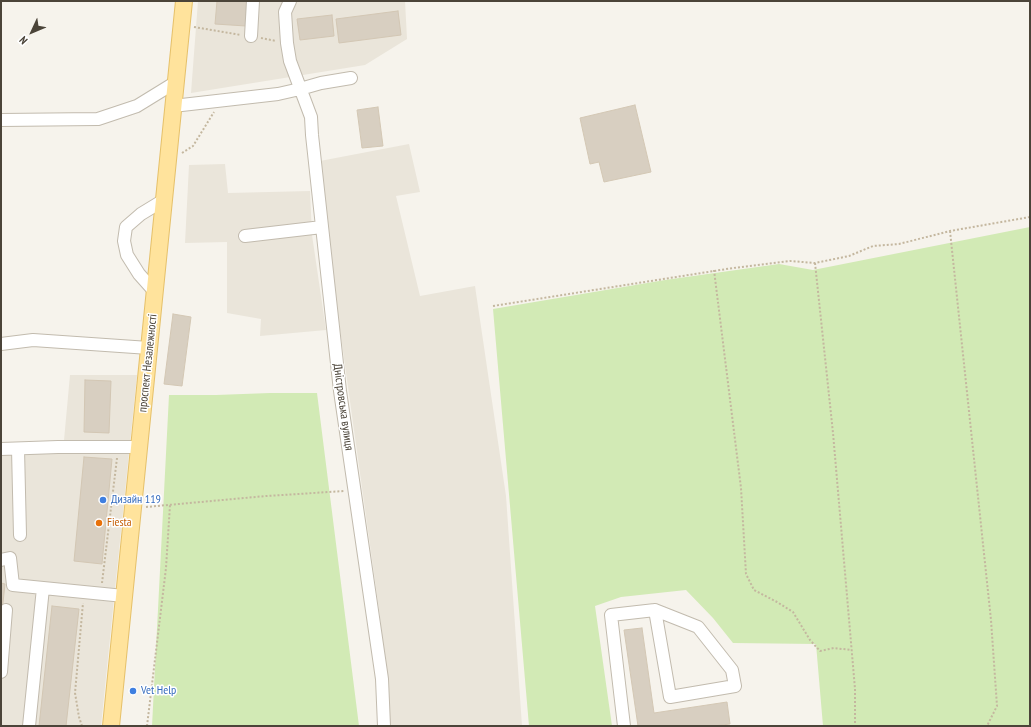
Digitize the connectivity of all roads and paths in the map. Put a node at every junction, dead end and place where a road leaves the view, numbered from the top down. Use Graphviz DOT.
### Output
graph roads {
  1 [pos="184,1"];
  2 [pos="253,1"];
  3 [pos="290,1"];
  4 [pos="251,36"];
  5 [pos="351,78"];
  6 [pos="176,82"];
  7 [pos="300,90"];
  8 [pos="221,100"];
  9 [pos="173,106"];
  10 [pos="1,120"];
  11 [pos="179,155"];
  12 [pos="164,200"];
  13 [pos="1030,217"];
  14 [pos="322,227"];
  15 [pos="950,231"];
  16 [pos="245,236"];
  17 [pos="815,263"];
  18 [pos="714,270"];
  19 [pos="155,292"];
  20 [pos="493,306"];
  21 [pos="1,344"];
  22 [pos="149,348"];
  23 [pos="139,447"];
  24 [pos="118,448"];
  25 [pos="1,449"];
  26 [pos="18,449"];
  27 [pos="354,491"];
  28 [pos="170,505"];
  29 [pos="141,508"];
  30 [pos="20,536"];
  31 [pos="1,560"];
  32 [pos="43,588"];
  33 [pos="84,592"];
  34 [pos="100,594"];
  35 [pos="124,596"];
  36 [pos="6,610"];
  37 [pos="655,610"];
  38 [pos="851,650"];
  39 [pos="1,672"];
  40 [pos="29,726"];
  41 [pos="82,726"];
  42 [pos="111,726"];
  43 [pos="147,726"];
  44 [pos="384,726"];
  45 [pos="624,726"];
  46 [pos="855,726"];
  47 [pos="987,726"];
  1 -- 6 [label="main road, проспект Незалежності"];
  2 -- 4 [label="street"];
  3 -- 7 [label="street, Дністровська вулиця"];
  5 -- 7 [label="street"];
  6 -- 9 [label="main road, проспект Незалежності"];
  6 -- 10 [label="street"];
  7 -- 8 [label="street"];
  7 -- 14 [label="street, Дністровська вулиця"];
  8 -- 9 [label="street"];
  8 -- 11 [label="path"];
  9 -- 12 [label="main road, проспект Незалежності"];
  12 -- 19 [label="main road, проспект Незалежності"];
  12 -- 19 [label="street"];
  13 -- 15 [label="path"];
  14 -- 16 [label="street"];
  14 -- 27 [label="street, Дністровська вулиця"];
  15 -- 17 [label="path"];
  15 -- 47 [label="path"];
  17 -- 18 [label="path"];
  17 -- 38 [label="path"];
  18 -- 20 [label="path"];
  18 -- 38 [label="path"];
  19 -- 22 [label="main road, проспект Незалежності"];
  21 -- 22 [label="street"];
  22 -- 23 [label="main road, проспект Незалежності"];
  23 -- 24 [label="street"];
  23 -- 35 [label="main road, проспект Незалежності"];
  24 -- 26 [label="street"];
  24 -- 34 [label="path"];
  25 -- 26 [label="street"];
  26 -- 30 [label="street"];
  27 -- 28 [label="path"];
  27 -- 44 [label="street, Дністровська вулиця"];
  28 -- 29 [label="path"];
  28 -- 43 [label="path"];
  31 -- 32 [label="street"];
  32 -- 33 [label="street"];
  32 -- 40 [label="street"];
  33 -- 34 [label="street"];
  33 -- 41 [label="path"];
  34 -- 35 [label="street"];
  35 -- 42 [label="main road, проспект Незалежності"];
  36 -- 39 [label="street"];
  37 -- 37 [label="street"];
  37 -- 45 [label="street"];
  38 -- 46 [label="path"];
}
